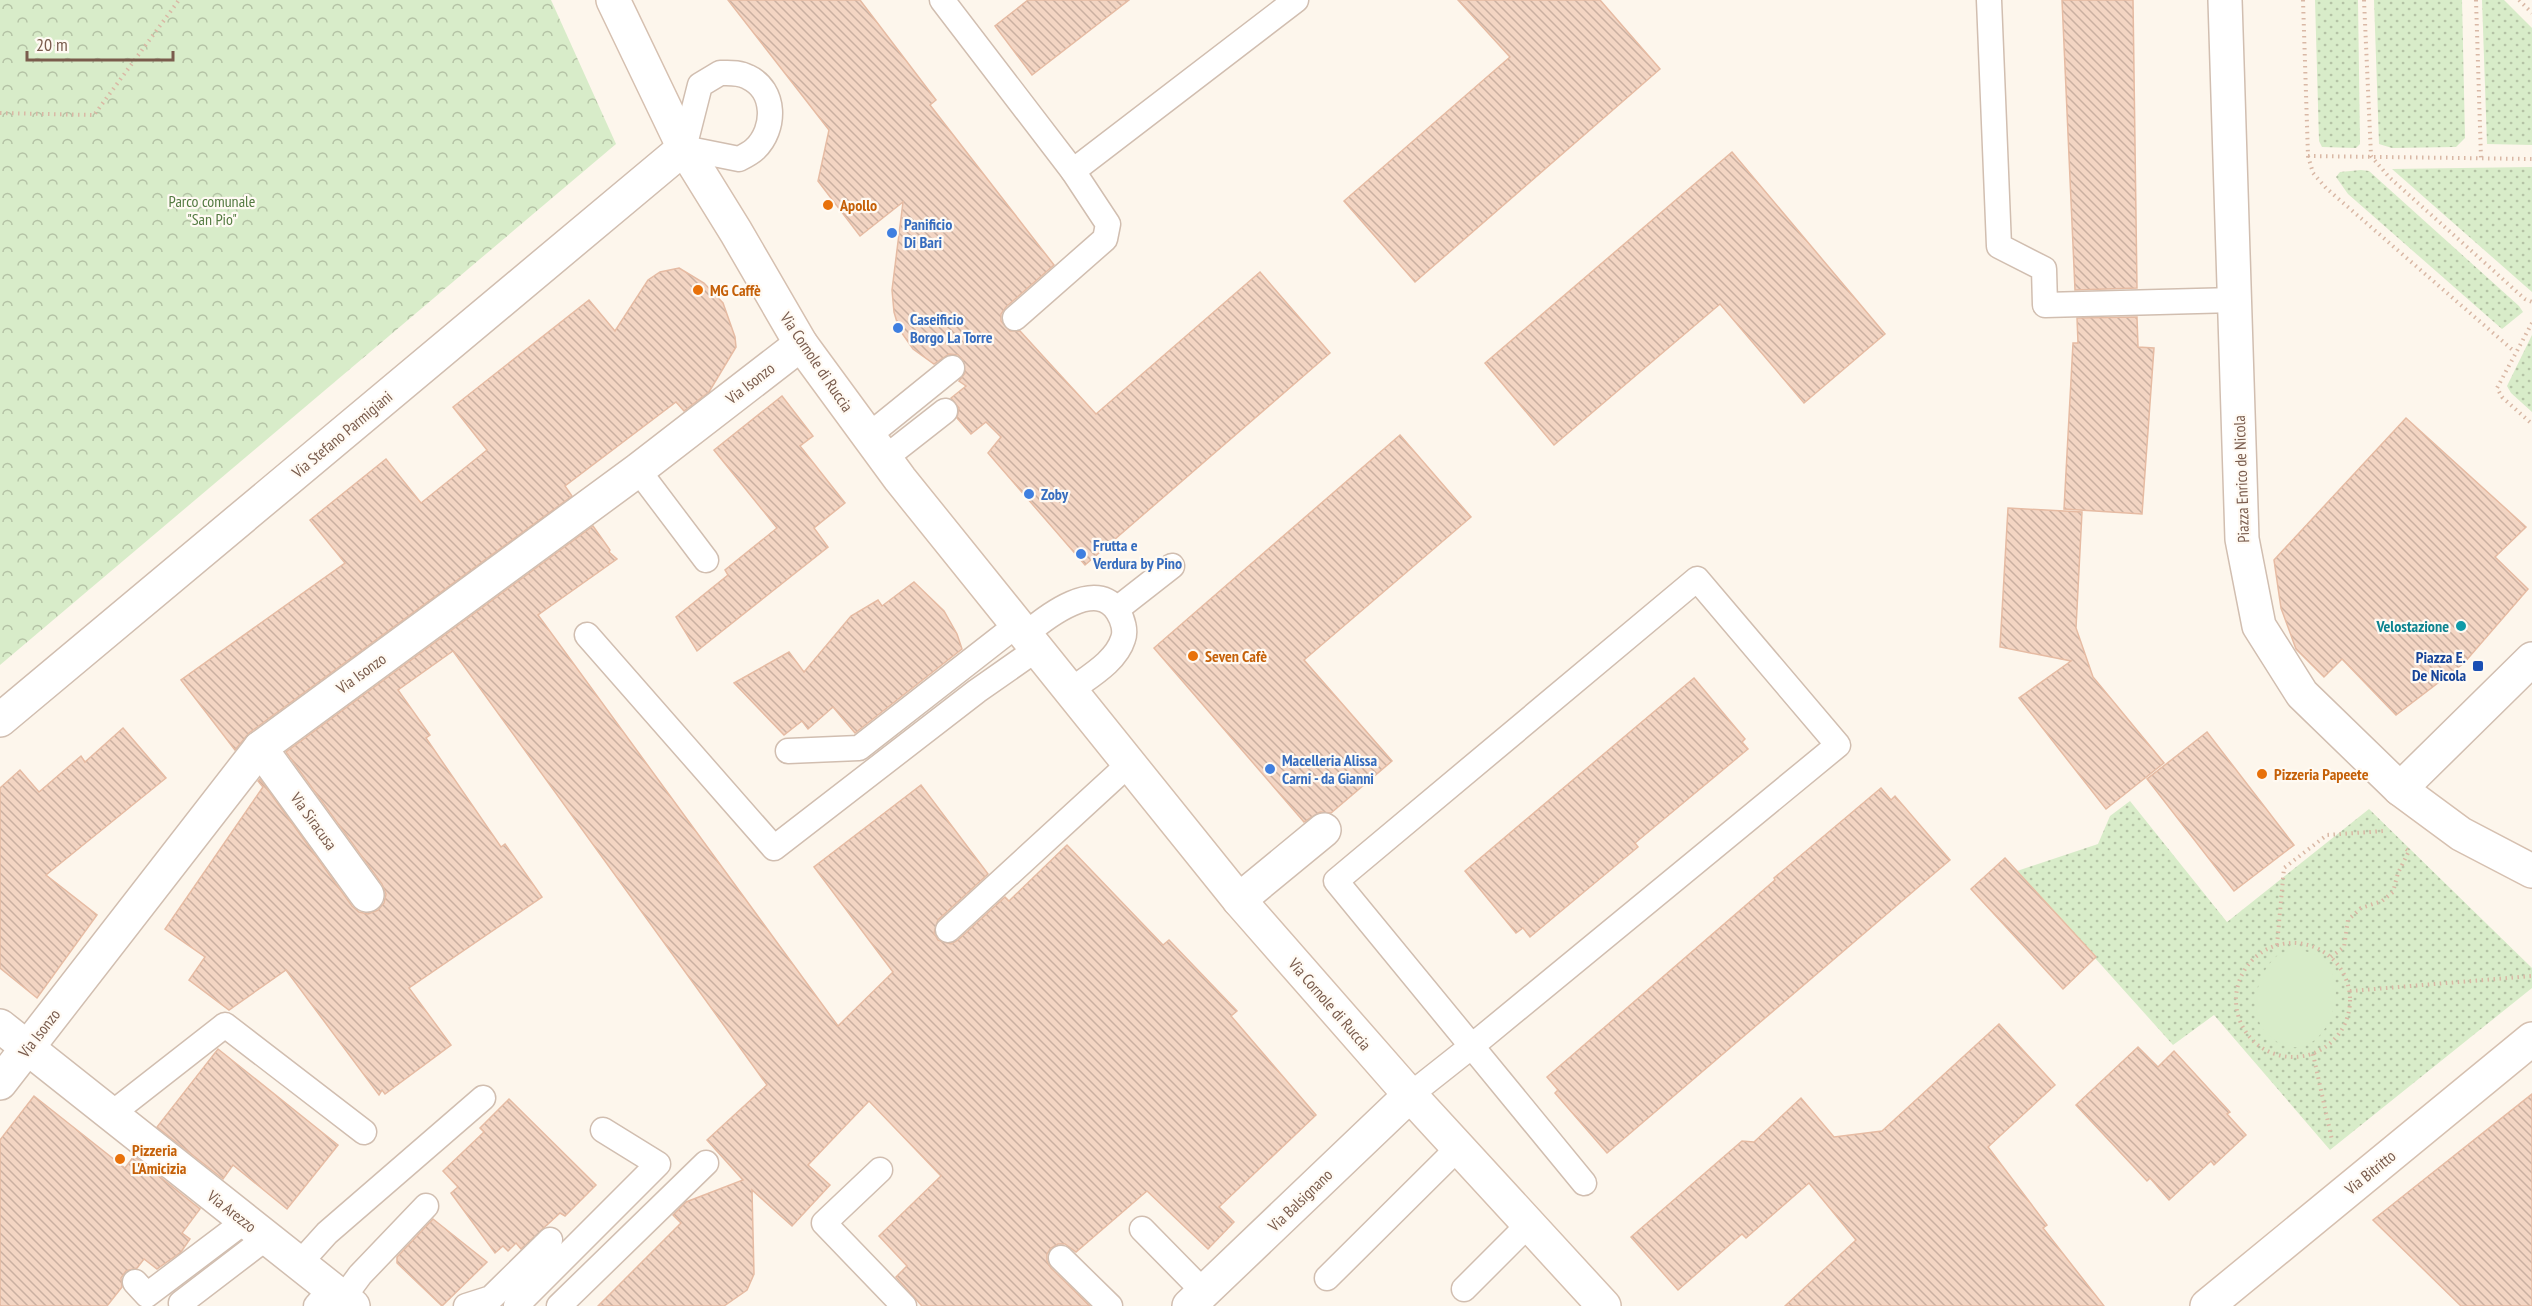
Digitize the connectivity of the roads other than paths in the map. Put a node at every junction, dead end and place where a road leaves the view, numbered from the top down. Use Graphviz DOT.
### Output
graph roads {
  1 [pos="613,0"];
  2 [pos="942,0"];
  3 [pos="1296,0"];
  4 [pos="1989,0"];
  5 [pos="2225,0"];
  6 [pos="684,148"];
  7 [pos="1073,171"];
  8 [pos="2235,300"];
  9 [pos="1015,318"];
  10 [pos="801,344"];
  11 [pos="952,368"];
  12 [pos="945,411"];
  13 [pos="876,447"];
  14 [pos="638,470"];
  15 [pos="706,560"];
  16 [pos="1172,566"];
  17 [pos="1117,609"];
  18 [pos="587,635"];
  19 [pos="1027,636"];
  20 [pos="2532,659"];
  21 [pos="1070,691"];
  22 [pos="0,720"];
  23 [pos="260,748"];
  24 [pos="788,751"];
  25 [pos="1129,764"];
  26 [pos="2400,789"];
  27 [pos="1324,830"];
  28 [pos="2532,871"];
  29 [pos="367,895"];
  30 [pos="1239,900"];
  31 [pos="948,930"];
  32 [pos="0,1026"];
  33 [pos="2532,1039"];
  34 [pos="1472,1046"];
  35 [pos="27,1048"];
  36 [pos="0,1083"];
  37 [pos="1410,1095"];
  38 [pos="483,1098"];
  39 [pos="110,1115"];
  40 [pos="603,1130"];
  41 [pos="364,1132"];
  42 [pos="1458,1148"];
  43 [pos="706,1163"];
  44 [pos="880,1170"];
  45 [pos="1584,1183"];
  46 [pos="426,1206"];
  47 [pos="1529,1224"];
  48 [pos="1142,1228"];
  49 [pos="255,1230"];
  50 [pos="550,1240"];
  51 [pos="1061,1258"];
  52 [pos="299,1264"];
  53 [pos="1327,1278"];
  54 [pos="135,1282"];
  55 [pos="1464,1288"];
  56 [pos="1197,1299"];
  57 [pos="336,1300"];
  58 [pos="182,1303"];
  59 [pos="466,1306"];
  60 [pos="516,1306"];
  61 [pos="560,1306"];
  62 [pos="904,1306"];
  63 [pos="1110,1306"];
  64 [pos="1604,1306"];
  65 [pos="2207,1306"];
  1 -- 6 [label="street, Via Cornole di Ruccia"];
  2 -- 7 [label="lane"];
  3 -- 7 [label="lane"];
  4 -- 8 [label="lane"];
  5 -- 8 [label="street, Piazza Enrico de Nicola"];
  6 -- 6 [label="lane"];
  6 -- 10 [label="street, Via Cornole di Ruccia"];
  6 -- 22 [label="street, Via Stefano Parmigiani"];
  7 -- 9 [label="lane"];
  8 -- 26 [label="street, Piazza Enrico de Nicola"];
  10 -- 13 [label="street, Via Cornole di Ruccia"];
  10 -- 14 [label="street, Via Isonzo"];
  11 -- 13 [label="lane"];
  12 -- 13 [label="lane"];
  13 -- 19 [label="street, Via Cornole di Ruccia"];
  14 -- 15 [label="lane"];
  14 -- 23 [label="street, Via Isonzo"];
  16 -- 17 [label="lane"];
  17 -- 19 [label="lane"];
  17 -- 21 [label="lane"];
  18 -- 19 [label="lane"];
  19 -- 21 [label="street, Via Cornole di Ruccia"];
  19 -- 24 [label="lane"];
  20 -- 26 [label="street"];
  21 -- 25 [label="street, Via Cornole di Ruccia"];
  23 -- 29 [label="street, Via Siracusa"];
  23 -- 35 [label="street, Via Isonzo"];
  25 -- 30 [label="street, Via Cornole di Ruccia"];
  25 -- 31 [label="lane"];
  26 -- 28 [label="street, Piazza Enrico de Nicola"];
  27 -- 30 [label="street"];
  30 -- 37 [label="street, Via Cornole di Ruccia"];
  32 -- 35 [label="street, Via Arezzo"];
  33 -- 65 [label="street, Via Bitritto"];
  34 -- 34 [label="lane"];
  34 -- 37 [label="lane"];
  34 -- 45 [label="lane"];
  35 -- 36 [label="street, Via Isonzo"];
  35 -- 39 [label="street, Via Arezzo"];
  37 -- 42 [label="street, Via Cornole di Ruccia"];
  37 -- 56 [label="street, Via Balsignano"];
  38 -- 52 [label="lane"];
  39 -- 41 [label="lane"];
  39 -- 49 [label="street, Via Arezzo"];
  40 -- 60 [label="lane"];
  42 -- 47 [label="street, Via Cornole di Ruccia"];
  42 -- 53 [label="lane"];
  43 -- 61 [label="lane"];
  44 -- 62 [label="lane"];
  46 -- 57 [label="lane"];
  47 -- 55 [label="lane"];
  47 -- 64 [label="street, Via Cornole di Ruccia"];
  48 -- 56 [label="lane"];
  49 -- 52 [label="street, Via Arezzo"];
  49 -- 54 [label="lane"];
  49 -- 58 [label="lane"];
  50 -- 59 [label="lane"];
  51 -- 63 [label="lane"];
  52 -- 57 [label="street, Via Arezzo"];
}
